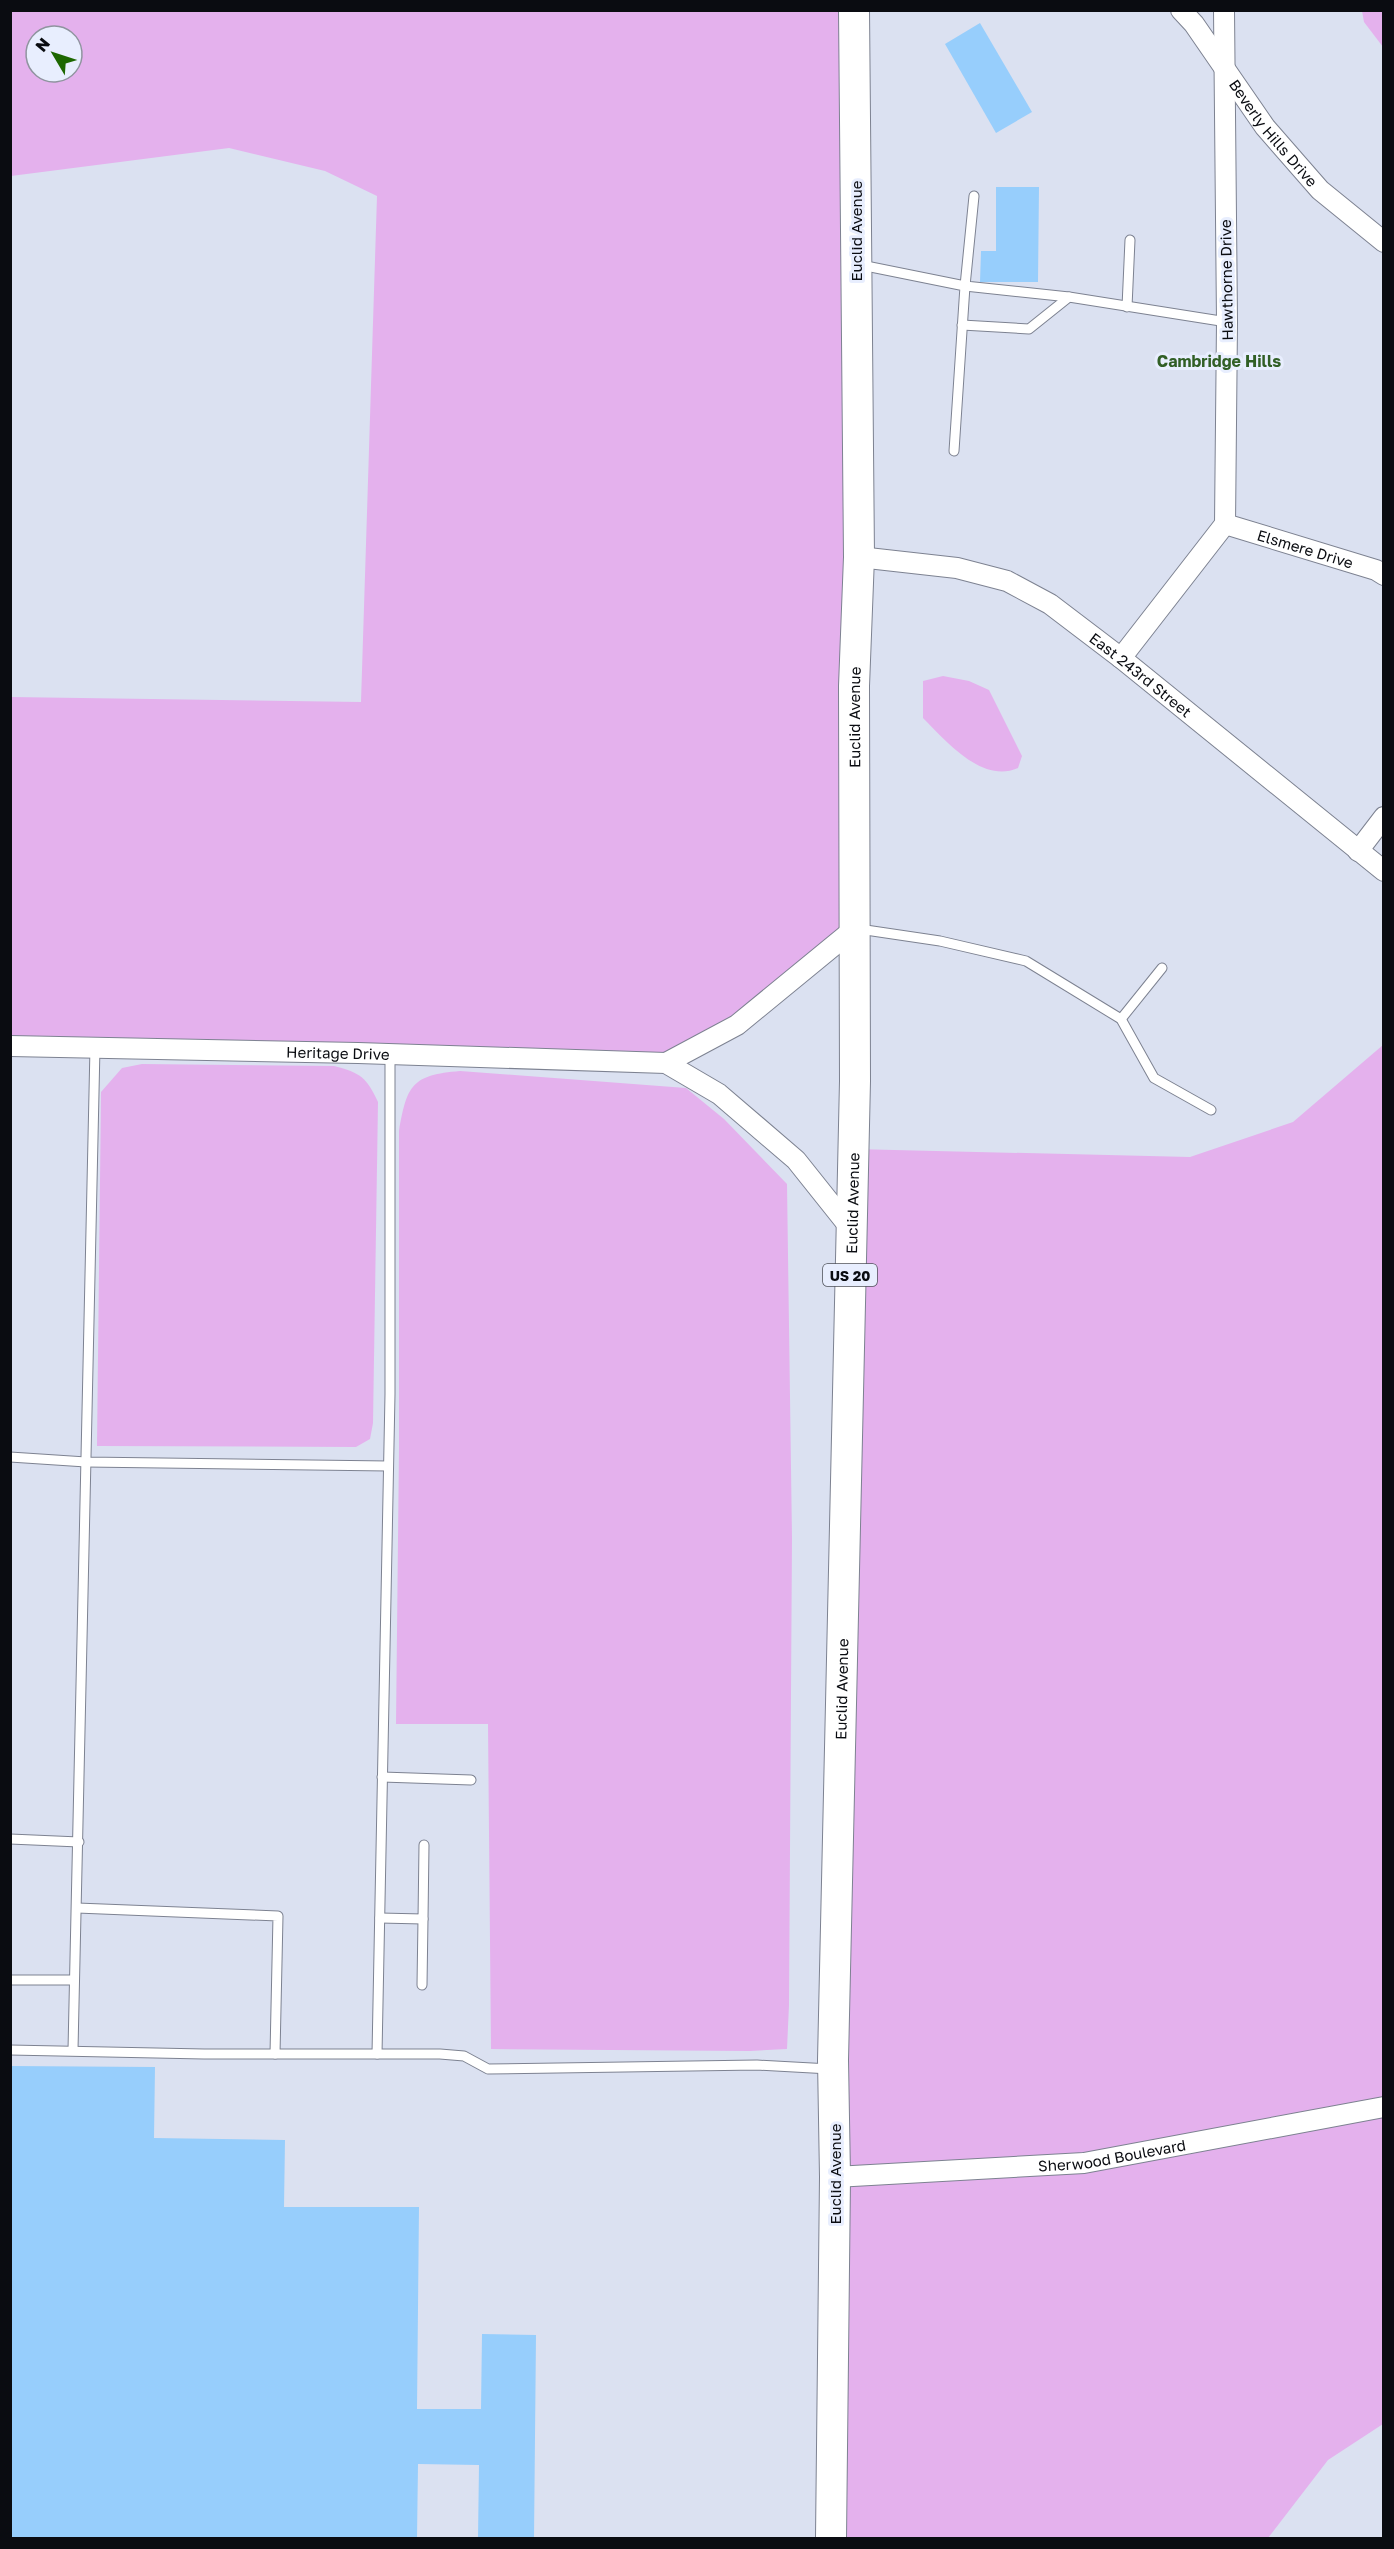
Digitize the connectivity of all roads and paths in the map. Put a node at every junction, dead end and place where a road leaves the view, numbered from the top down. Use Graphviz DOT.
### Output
graph roads {
  1 [pos="854,10"];
  2 [pos="1181,10"];
  3 [pos="1224,10"];
  4 [pos="1223,65"];
  5 [pos="974,196"];
  6 [pos="1130,240"];
  7 [pos="1383,242"];
  8 [pos="856,264"];
  9 [pos="965,286"];
  10 [pos="1069,297"];
  11 [pos="1127,307"];
  12 [pos="1227,322"];
  13 [pos="962,325"];
  14 [pos="954,452"];
  15 [pos="1225,524"];
  16 [pos="859,557"];
  17 [pos="1383,575"];
  18 [pos="1121,658"];
  19 [pos="1383,817"];
  20 [pos="1358,851"];
  21 [pos="1383,871"];
  22 [pos="854,929"];
  23 [pos="1162,968"];
  24 [pos="1121,1019"];
  25 [pos="10,1046"];
  26 [pos="95,1047"];
  27 [pos="390,1054"];
  28 [pos="666,1063"];
  29 [pos="1211,1110"];
  30 [pos="851,1229"];
  31 [pos="10,1457"];
  32 [pos="86,1462"];
  33 [pos="388,1466"];
  34 [pos="382,1777"];
  35 [pos="471,1780"];
  36 [pos="10,1839"];
  37 [pos="79,1842"];
  38 [pos="424,1845"];
  39 [pos="77,1908"];
  40 [pos="380,1918"];
  41 [pos="423,1919"];
  42 [pos="10,1980"];
  43 [pos="74,1980"];
  44 [pos="422,1984"];
  45 [pos="73,2049"];
  46 [pos="10,2050"];
  47 [pos="275,2054"];
  48 [pos="377,2054"];
  49 [pos="833,2069"];
  50 [pos="1383,2107"];
  51 [pos="835,2177"];
  52 [pos="831,2538"];
  1 -- 8 [label="main road, Euclid Avenue / US 20"];
  2 -- 4 [label="street, Beverly Hills Drive"];
  3 -- 4 [label="street, Hawthorne Drive"];
  4 -- 7 [label="street, Beverly Hills Drive"];
  4 -- 12 [label="street, Hawthorne Drive"];
  5 -- 9 [label="lane"];
  6 -- 11 [label="lane"];
  8 -- 9 [label="lane"];
  8 -- 16 [label="main road, Euclid Avenue / US 20"];
  9 -- 10 [label="lane"];
  9 -- 13 [label="lane"];
  10 -- 11 [label="lane"];
  10 -- 13 [label="lane"];
  11 -- 12 [label="lane"];
  12 -- 15 [label="street, Hawthorne Drive"];
  13 -- 14 [label="lane"];
  15 -- 17 [label="street, Elsmere Drive"];
  15 -- 18 [label="street"];
  16 -- 18 [label="street, East 243rd Street"];
  16 -- 22 [label="main road, Euclid Avenue / US 20"];
  18 -- 20 [label="street, East 243rd Street"];
  19 -- 20 [label="street"];
  20 -- 21 [label="street, East 243rd Street"];
  22 -- 24 [label="lane"];
  22 -- 28 [label="street"];
  22 -- 30 [label="main road, Euclid Avenue / US 20"];
  23 -- 24 [label="lane"];
  24 -- 29 [label="lane"];
  25 -- 26 [label="street, Heritage Drive"];
  26 -- 27 [label="street, Heritage Drive"];
  26 -- 32 [label="lane"];
  27 -- 28 [label="street, Heritage Drive"];
  27 -- 33 [label="lane"];
  28 -- 30 [label="street, Heritage Drive"];
  30 -- 49 [label="main road, Euclid Avenue / US 20"];
  31 -- 32 [label="lane"];
  32 -- 33 [label="lane"];
  32 -- 37 [label="lane"];
  33 -- 34 [label="lane"];
  34 -- 35 [label="lane"];
  34 -- 40 [label="lane"];
  36 -- 37 [label="lane"];
  37 -- 39 [label="lane"];
  38 -- 41 [label="lane"];
  39 -- 43 [label="lane"];
  39 -- 47 [label="lane"];
  40 -- 41 [label="lane"];
  40 -- 48 [label="lane"];
  41 -- 44 [label="lane"];
  42 -- 43 [label="lane"];
  43 -- 45 [label="lane"];
  45 -- 46 [label="lane"];
  45 -- 47 [label="lane"];
  47 -- 48 [label="lane"];
  48 -- 49 [label="lane"];
  49 -- 51 [label="main road, Euclid Avenue / US 20"];
  50 -- 51 [label="street, Sherwood Boulevard"];
  51 -- 52 [label="main road, Euclid Avenue / US 20"];
}
